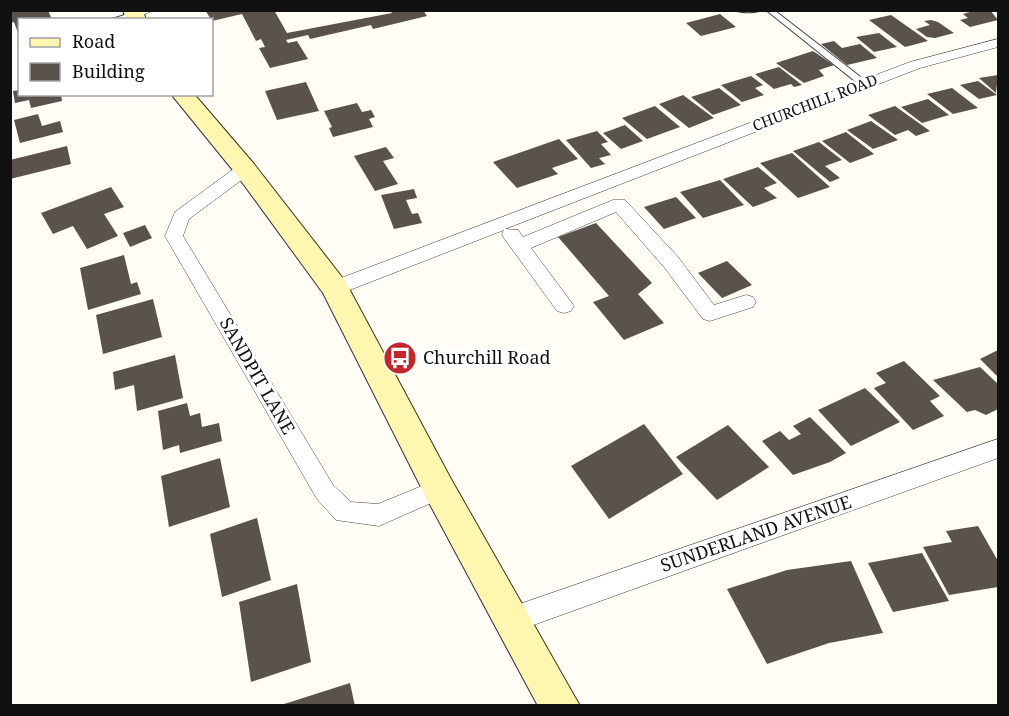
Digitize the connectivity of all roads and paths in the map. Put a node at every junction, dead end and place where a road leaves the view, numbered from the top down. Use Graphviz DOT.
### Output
graph roads {
  1 [pos="738,10"];
  2 [pos="758,10"];
  3 [pos="769,10"];
  4 [pos="138,14"];
  5 [pos="121,18"];
  6 [pos="999,43"];
  7 [pos="864,84"];
  8 [pos="184,96"];
  9 [pos="245,169"];
  10 [pos="601,187"];
  11 [pos="619,204"];
  12 [pos="503,223"];
  13 [pos="520,245"];
  14 [pos="335,288"];
  15 [pos="747,302"];
  16 [pos="564,306"];
  17 [pos="999,449"];
  18 [pos="439,489"];
  19 [pos="514,619"];
  20 [pos="560,705"];
  1 -- 2 [label="lane"];
  3 -- 7 [label="lane"];
  4 -- 5 [label="lane"];
  6 -- 7 [label="street, CHURCHILL ROAD"];
  7 -- 10 [label="street, CHURCHILL ROAD"];
  8 -- 9 [label="street"];
  9 -- 14 [label="street"];
  9 -- 18 [label="street, SANDPIT LANE"];
  10 -- 11 [label="street"];
  10 -- 12 [label="street, CHURCHILL ROAD"];
  11 -- 13 [label="street"];
  11 -- 15 [label="street"];
  12 -- 13 [label="street"];
  12 -- 14 [label="street, CHURCHILL ROAD"];
  13 -- 16 [label="street"];
  14 -- 18 [label="street"];
  17 -- 19 [label="street, SUNDERLAND AVENUE"];
  18 -- 19 [label="street"];
  19 -- 20 [label="street"];
}
